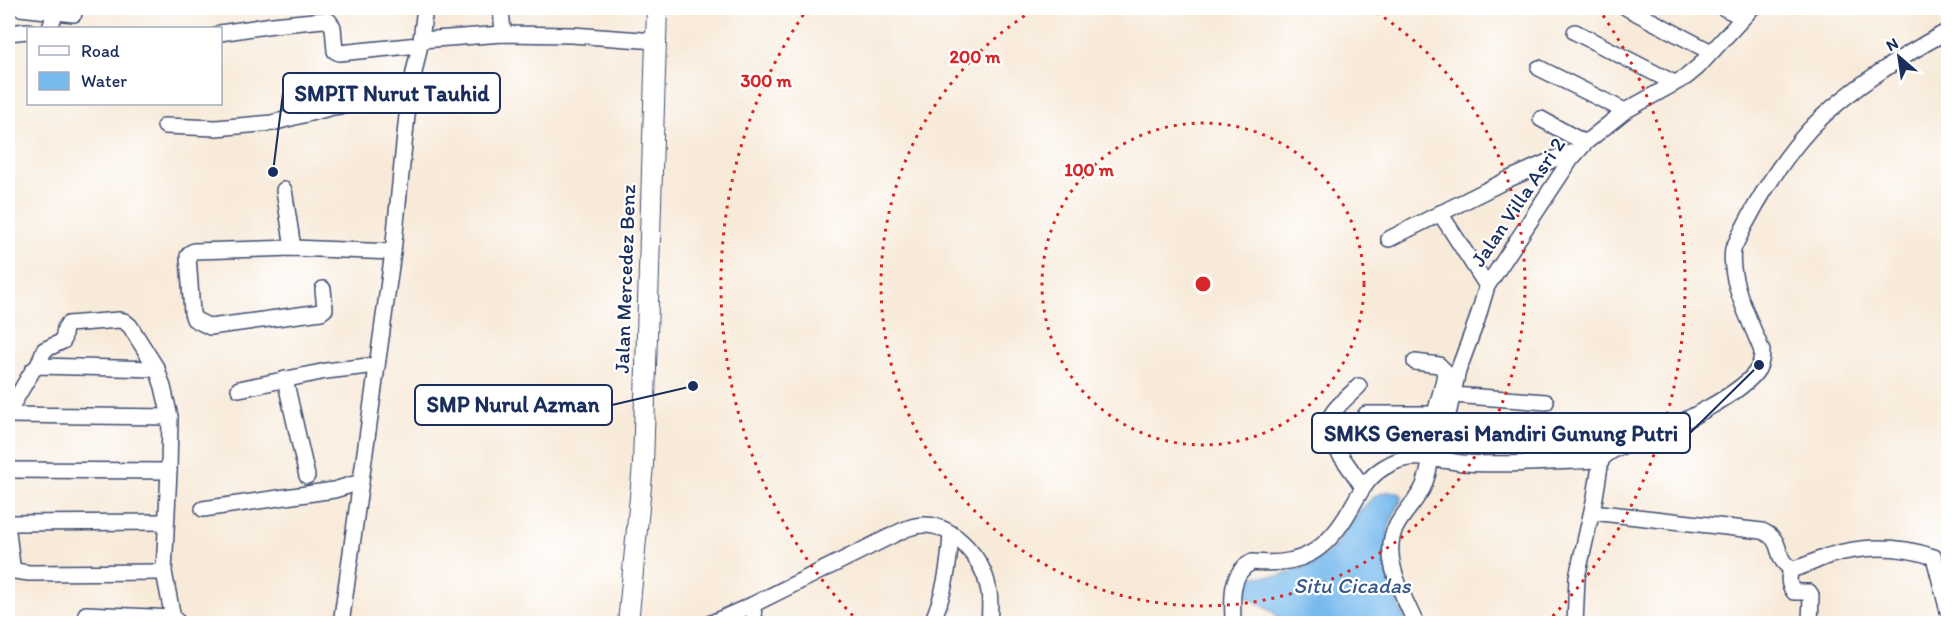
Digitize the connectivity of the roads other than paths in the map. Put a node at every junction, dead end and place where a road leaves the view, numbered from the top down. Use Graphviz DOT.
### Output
graph roads {
  1 [pos="20,8"];
  2 [pos="425,8"];
  3 [pos="501,8"];
  4 [pos="657,8"];
  5 [pos="1627,8"];
  6 [pos="1724,8"];
  7 [pos="56,9"];
  8 [pos="1747,12"];
  9 [pos="74,14"];
  10 [pos="50,27"];
  11 [pos="27,31"];
  12 [pos="1948,31"];
  13 [pos="1575,32"];
  14 [pos="8,33"];
  15 [pos="222,33"];
  16 [pos="503,34"];
  17 [pos="656,41"];
  18 [pos="420,42"];
  19 [pos="1711,52"];
  20 [pos="1539,68"];
  21 [pos="1674,84"];
  22 [pos="409,96"];
  23 [pos="1625,111"];
  24 [pos="1541,119"];
  25 [pos="165,126"];
  26 [pos="1581,147"];
  27 [pos="284,190"];
  28 [pos="1440,213"];
  29 [pos="1389,238"];
  30 [pos="293,248"];
  31 [pos="393,252"];
  32 [pos="1487,286"];
  33 [pos="323,289"];
  34 [pos="1415,362"];
  35 [pos="377,365"];
  36 [pos="38,366"];
  37 [pos="157,369"];
  38 [pos="285,379"];
  39 [pos="1359,386"];
  40 [pos="239,389"];
  41 [pos="1454,395"];
  42 [pos="1546,402"];
  43 [pos="8,413"];
  44 [pos="1366,414"];
  45 [pos="1435,414"];
  46 [pos="170,417"];
  47 [pos="1437,459"];
  48 [pos="1601,460"];
  49 [pos="8,470"];
  50 [pos="169,471"];
  51 [pos="307,476"];
  52 [pos="361,482"];
  53 [pos="1363,487"];
  54 [pos="203,509"];
  55 [pos="1592,512"];
  56 [pos="165,522"];
  57 [pos="8,523"];
  58 [pos="8,532"];
  59 [pos="951,534"];
  60 [pos="1941,557"];
  61 [pos="1792,569"];
  62 [pos="164,572"];
  63 [pos="752,605"];
  64 [pos="1948,611"];
  65 [pos="86,614"];
  66 [pos="176,621"];
  67 [pos="341,624"];
  68 [pos="628,624"];
  69 [pos="710,624"];
  70 [pos="756,624"];
  71 [pos="931,624"];
  72 [pos="989,624"];
  73 [pos="1233,624"];
  74 [pos="1416,624"];
  75 [pos="1575,624"];
  76 [pos="1810,624"];
  1 -- 7 [label="street"];
  2 -- 18 [label="street"];
  3 -- 16 [label="street"];
  4 -- 17 [label="main road, Jalan Mercedez Benz"];
  5 -- 19 [label="street"];
  6 -- 8 [label="street"];
  7 -- 9 [label="street"];
  7 -- 10 [label="street"];
  8 -- 19 [label="street, Jalan Villa Asri 2"];
  11 -- 14 [label="street"];
  12 -- 48 [label="street"];
  13 -- 21 [label="street"];
  15 -- 18 [label="street"];
  16 -- 17 [label="street"];
  16 -- 18 [label="street"];
  17 -- 68 [label="main road, Jalan Mercedez Benz"];
  18 -- 22 [label="street"];
  19 -- 21 [label="street, Jalan Villa Asri 2"];
  20 -- 23 [label="street"];
  21 -- 23 [label="street, Jalan Villa Asri 2"];
  22 -- 25 [label="street"];
  22 -- 31 [label="street"];
  23 -- 26 [label="street, Jalan Villa Asri 2"];
  24 -- 26 [label="street"];
  26 -- 28 [label="street"];
  26 -- 32 [label="street, Jalan Villa Asri 2"];
  27 -- 30 [label="street"];
  28 -- 29 [label="street"];
  28 -- 32 [label="street"];
  30 -- 31 [label="street"];
  30 -- 33 [label="street"];
  31 -- 35 [label="street"];
  32 -- 41 [label="street, Jalan Villa Asri 2"];
  34 -- 45 [label="street"];
  35 -- 38 [label="street"];
  35 -- 52 [label="street"];
  36 -- 37 [label="street"];
  36 -- 37 [label="street"];
  36 -- 43 [label="street"];
  37 -- 46 [label="street"];
  38 -- 40 [label="street"];
  38 -- 51 [label="street"];
  39 -- 53 [label="street"];
  41 -- 42 [label="street"];
  41 -- 47 [label="street, Jalan Villa Asri 2"];
  43 -- 46 [label="street"];
  44 -- 45 [label="street"];
  45 -- 47 [label="street"];
  46 -- 50 [label="street"];
  47 -- 48 [label="street"];
  47 -- 53 [label="street"];
  47 -- 74 [label="street"];
  48 -- 55 [label="street"];
  49 -- 50 [label="street"];
  50 -- 56 [label="street"];
  52 -- 54 [label="street"];
  52 -- 67 [label="street"];
  53 -- 73 [label="street"];
  55 -- 61 [label="street"];
  55 -- 75 [label="street"];
  56 -- 57 [label="street"];
  56 -- 62 [label="street"];
  58 -- 62 [label="street"];
  59 -- 63 [label="street"];
  59 -- 71 [label="street"];
  59 -- 72 [label="street"];
  60 -- 61 [label="street"];
  60 -- 64 [label="street"];
  61 -- 76 [label="street"];
  62 -- 66 [label="street"];
  63 -- 69 [label="street"];
  63 -- 70 [label="street"];
  65 -- 66 [label="street"];
}
